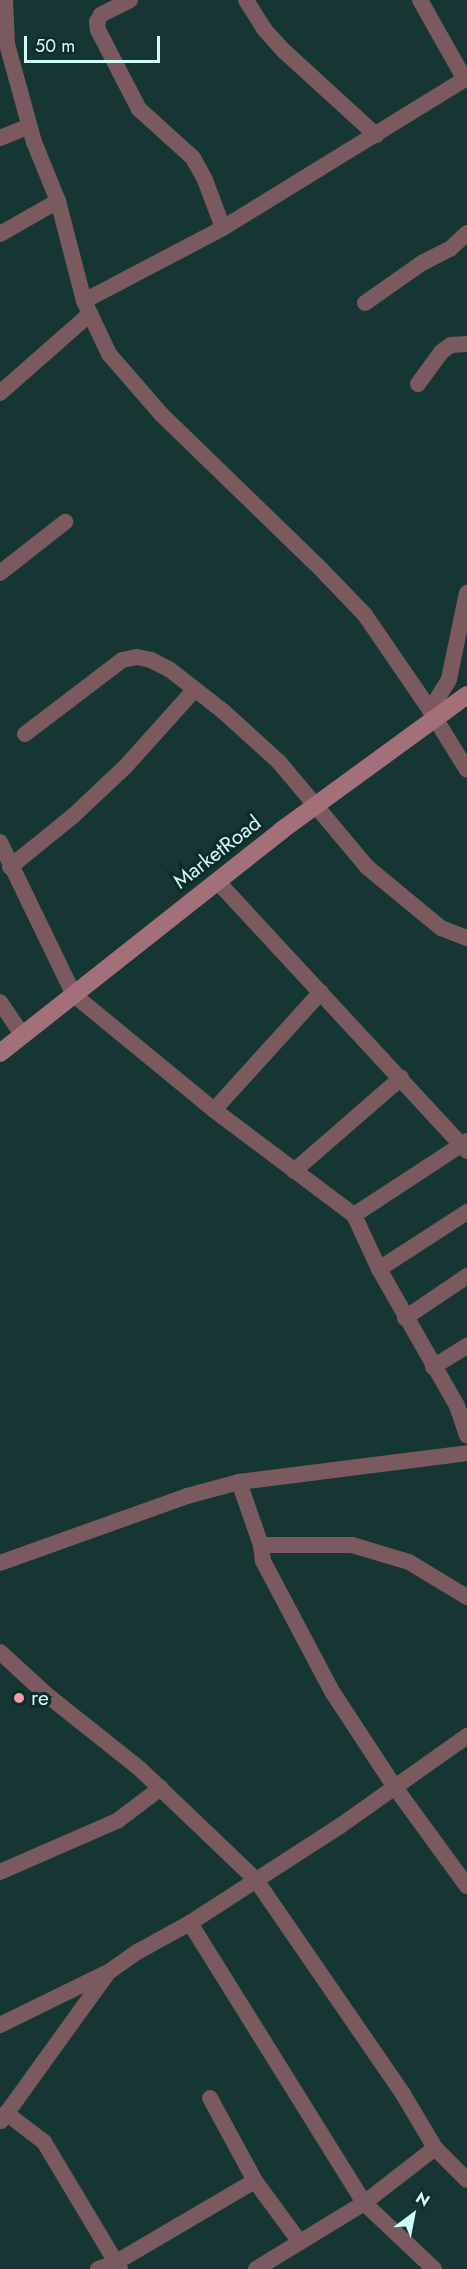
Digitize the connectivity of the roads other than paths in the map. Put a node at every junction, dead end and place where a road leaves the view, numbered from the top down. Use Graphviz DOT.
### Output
graph roads {
  1 [pos="5,0"];
  2 [pos="130,0"];
  3 [pos="246,0"];
  4 [pos="420,0"];
  5 [pos="466,79"];
  6 [pos="29,126"];
  7 [pos="376,135"];
  8 [pos="0,138"];
  9 [pos="58,201"];
  10 [pos="223,228"];
  11 [pos="467,233"];
  12 [pos="0,234"];
  13 [pos="365,303"];
  14 [pos="87,308"];
  15 [pos="467,344"];
  16 [pos="418,384"];
  17 [pos="0,393"];
  18 [pos="65,522"];
  19 [pos="0,573"];
  20 [pos="467,593"];
  21 [pos="195,689"];
  22 [pos="467,695"];
  23 [pos="433,713"];
  24 [pos="25,734"];
  25 [pos="467,770"];
  26 [pos="315,805"];
  27 [pos="0,842"];
  28 [pos="10,867"];
  29 [pos="217,881"];
  30 [pos="467,938"];
  31 [pos="321,992"];
  32 [pos="74,995"];
  33 [pos="0,1002"];
  34 [pos="23,1036"];
  35 [pos="0,1053"];
  36 [pos="401,1078"];
  37 [pos="214,1110"];
  38 [pos="465,1146"];
  39 [pos="294,1171"];
  40 [pos="467,1212"];
  41 [pos="354,1215"];
  42 [pos="378,1269"];
  43 [pos="467,1276"];
  44 [pos="405,1318"];
  45 [pos="467,1346"];
  46 [pos="433,1367"];
  47 [pos="462,1403"];
  48 [pos="467,1435"];
  49 [pos="467,1453"];
  50 [pos="239,1482"];
  51 [pos="261,1545"];
  52 [pos="0,1563"];
  53 [pos="467,1597"];
  54 [pos="0,1652"];
  55 [pos="467,1736"];
  56 [pos="394,1786"];
  57 [pos="161,1788"];
  58 [pos="0,1872"];
  59 [pos="256,1880"];
  60 [pos="467,1886"];
  61 [pos="190,1923"];
  62 [pos="110,1971"];
  63 [pos="0,2025"];
  64 [pos="210,2098"];
  65 [pos="3,2118"];
  66 [pos="435,2148"];
  67 [pos="467,2180"];
  68 [pos="255,2181"];
  69 [pos="364,2203"];
  70 [pos="298,2241"];
  71 [pos="118,2266"];
  72 [pos="98,2269"];
  73 [pos="256,2269"];
  74 [pos="434,2269"];
  1 -- 6 [label="street"];
  2 -- 10 [label="street"];
  3 -- 7 [label="street"];
  4 -- 5 [label="street"];
  5 -- 7 [label="street"];
  6 -- 8 [label="street"];
  6 -- 9 [label="street"];
  7 -- 10 [label="street"];
  9 -- 12 [label="street"];
  9 -- 14 [label="street"];
  10 -- 14 [label="street"];
  11 -- 13 [label="street"];
  14 -- 17 [label="street"];
  14 -- 23 [label="street"];
  15 -- 16 [label="street"];
  18 -- 19 [label="street"];
  20 -- 23 [label="street"];
  21 -- 24 [label="street"];
  21 -- 26 [label="street"];
  21 -- 28 [label="street"];
  22 -- 23 [label="street, MarketRoad"];
  23 -- 25 [label="street"];
  23 -- 26 [label="street, MarketRoad"];
  26 -- 29 [label="street, MarketRoad"];
  26 -- 30 [label="street"];
  27 -- 28 [label="street"];
  28 -- 32 [label="street"];
  29 -- 31 [label="street"];
  29 -- 32 [label="street, MarketRoad"];
  31 -- 36 [label="street"];
  31 -- 37 [label="street"];
  32 -- 34 [label="street, MarketRoad"];
  32 -- 37 [label="street"];
  33 -- 34 [label="street"];
  34 -- 35 [label="street, MarketRoad"];
  36 -- 38 [label="street"];
  36 -- 39 [label="street"];
  37 -- 39 [label="street"];
  38 -- 41 [label="street"];
  39 -- 41 [label="street"];
  40 -- 42 [label="street"];
  41 -- 42 [label="street"];
  42 -- 44 [label="street"];
  43 -- 44 [label="street"];
  44 -- 46 [label="street"];
  45 -- 46 [label="street"];
  46 -- 47 [label="street"];
  47 -- 48 [label="street"];
  49 -- 50 [label="street"];
  50 -- 51 [label="street"];
  50 -- 52 [label="street"];
  51 -- 53 [label="street"];
  51 -- 56 [label="street"];
  54 -- 57 [label="street"];
  55 -- 56 [label="street"];
  56 -- 59 [label="street"];
  56 -- 60 [label="street"];
  57 -- 58 [label="street"];
  57 -- 59 [label="street"];
  59 -- 61 [label="street"];
  59 -- 66 [label="street"];
  61 -- 62 [label="street"];
  61 -- 69 [label="street"];
  62 -- 63 [label="street"];
  62 -- 65 [label="street"];
  64 -- 68 [label="street"];
  65 -- 71 [label="street"];
  66 -- 67 [label="street"];
  66 -- 69 [label="street"];
  68 -- 70 [label="street"];
  68 -- 71 [label="street"];
  69 -- 70 [label="street"];
  69 -- 74 [label="street"];
  70 -- 73 [label="street"];
  71 -- 72 [label="street"];
}
